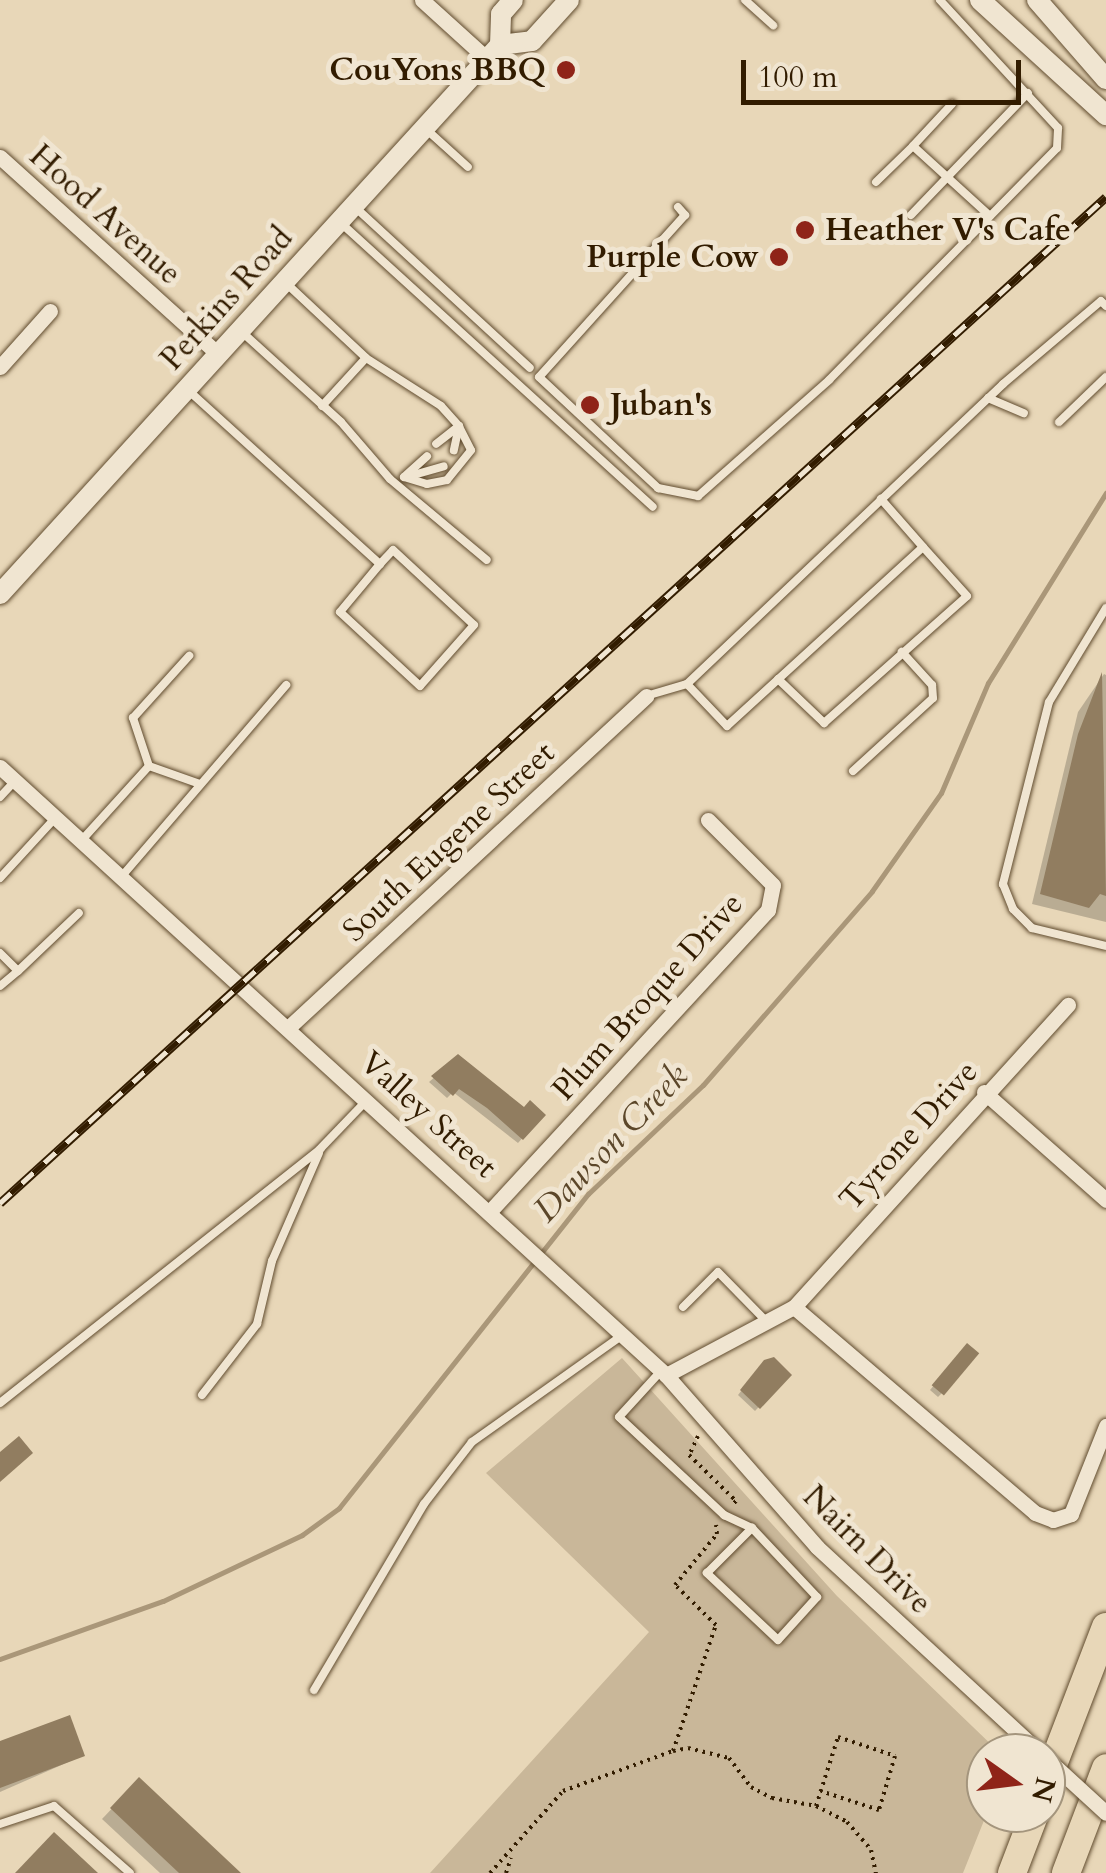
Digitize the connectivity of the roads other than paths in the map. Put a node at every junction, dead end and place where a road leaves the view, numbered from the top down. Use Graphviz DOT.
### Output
graph roads {
  1 [pos="422,0"];
  2 [pos="513,0"];
  3 [pos="570,0"];
  4 [pos="745,0"];
  5 [pos="940,0"];
  6 [pos="980,0"];
  7 [pos="1038,0"];
  8 [pos="963,20"];
  9 [pos="773,25"];
  10 [pos="493,52"];
  11 [pos="1106,79"];
  12 [pos="1028,93"];
  13 [pos="952,104"];
  14 [pos="1106,115"];
  15 [pos="424,128"];
  16 [pos="912,146"];
  17 [pos="0,157"];
  18 [pos="468,166"];
  19 [pos="947,177"];
  20 [pos="876,182"];
  21 [pos="353,205"];
  22 [pos="678,208"];
  23 [pos="911,215"];
  24 [pos="990,216"];
  25 [pos="338,221"];
  26 [pos="284,281"];
  27 [pos="1106,306"];
  28 [pos="50,310"];
  29 [pos="239,330"];
  30 [pos="218,354"];
  31 [pos="366,358"];
  32 [pos="0,367"];
  33 [pos="530,368"];
  34 [pos="1106,377"];
  35 [pos="186,388"];
  36 [pos="988,398"];
  37 [pos="322,406"];
  38 [pos="1024,413"];
  39 [pos="1059,422"];
  40 [pos="459,426"];
  41 [pos="436,444"];
  42 [pos="454,450"];
  43 [pos="427,456"];
  44 [pos="444,466"];
  45 [pos="404,477"];
  46 [pos="390,478"];
  47 [pos="881,499"];
  48 [pos="653,506"];
  49 [pos="923,547"];
  50 [pos="487,560"];
  51 [pos="380,564"];
  52 [pos="0,594"];
  53 [pos="1106,608"];
  54 [pos="902,652"];
  55 [pos="189,656"];
  56 [pos="778,679"];
  57 [pos="687,684"];
  58 [pos="286,685"];
  59 [pos="646,696"];
  60 [pos="149,766"];
  61 [pos="0,767"];
  62 [pos="853,770"];
  63 [pos="14,780"];
  64 [pos="200,784"];
  65 [pos="0,797"];
  66 [pos="56,817"];
  67 [pos="708,820"];
  68 [pos="81,841"];
  69 [pos="122,876"];
  70 [pos="0,878"];
  71 [pos="79,913"];
  72 [pos="1106,946"];
  73 [pos="0,953"];
  74 [pos="18,971"];
  75 [pos="0,986"];
  76 [pos="1068,1005"];
  77 [pos="289,1027"];
  78 [pos="984,1092"];
  79 [pos="368,1098"];
  80 [pos="320,1149"];
  81 [pos="1106,1200"];
  82 [pos="493,1210"];
  83 [pos="794,1306"];
  84 [pos="682,1307"];
  85 [pos="766,1321"];
  86 [pos="624,1334"];
  87 [pos="664,1372"];
  88 [pos="202,1395"];
  89 [pos="0,1403"];
  90 [pos="1106,1426"];
  91 [pos="752,1528"];
  92 [pos="1106,1627"];
  93 [pos="314,1690"];
  94 [pos="1018,1733"];
  95 [pos="1065,1733"];
  96 [pos="1106,1768"];
  97 [pos="1066,1777"];
  98 [pos="1106,1814"];
  99 [pos="0,1824"];
  100 [pos="1027,1833"];
  101 [pos="130,1873"];
  102 [pos="1012,1873"];
  103 [pos="1066,1873"];
  1 -- 10 [label="street"];
  2 -- 10 [label="main road, Perkins Road"];
  3 -- 10 [label="main road, Perkins Road"];
  4 -- 9 [label="lane"];
  5 -- 8 [label="lane"];
  6 -- 8 [label="lane"];
  6 -- 14 [label="main road"];
  7 -- 11 [label="main road"];
  8 -- 12 [label="lane"];
  10 -- 15 [label="main road, Perkins Road"];
  12 -- 19 [label="lane"];
  12 -- 24 [label="lane"];
  13 -- 16 [label="lane"];
  15 -- 18 [label="lane"];
  15 -- 21 [label="main road, Perkins Road"];
  16 -- 19 [label="lane"];
  16 -- 20 [label="lane"];
  17 -- 30 [label="street, Hood Avenue"];
  19 -- 23 [label="lane"];
  19 -- 24 [label="lane"];
  21 -- 25 [label="main road, Perkins Road"];
  21 -- 33 [label="lane"];
  22 -- 24 [label="lane"];
  25 -- 26 [label="main road, Perkins Road"];
  25 -- 48 [label="lane"];
  26 -- 29 [label="main road, Perkins Road"];
  26 -- 31 [label="lane"];
  27 -- 36 [label="lane"];
  28 -- 32 [label="street"];
  29 -- 30 [label="main road, Perkins Road"];
  29 -- 37 [label="lane"];
  30 -- 35 [label="main road, Perkins Road"];
  31 -- 37 [label="lane"];
  31 -- 40 [label="lane"];
  34 -- 39 [label="lane"];
  35 -- 51 [label="lane"];
  35 -- 52 [label="main road, Perkins Road"];
  36 -- 38 [label="lane"];
  36 -- 47 [label="lane"];
  37 -- 46 [label="lane"];
  40 -- 41 [label="lane"];
  40 -- 42 [label="lane"];
  40 -- 45 [label="lane"];
  43 -- 45 [label="lane"];
  44 -- 45 [label="lane"];
  45 -- 46 [label="lane"];
  46 -- 50 [label="lane"];
  47 -- 49 [label="lane"];
  47 -- 57 [label="lane"];
  49 -- 54 [label="lane"];
  49 -- 56 [label="lane"];
  51 -- 51 [label="lane"];
  53 -- 72 [label="lane"];
  54 -- 56 [label="lane"];
  54 -- 62 [label="lane"];
  55 -- 60 [label="lane"];
  56 -- 57 [label="lane"];
  57 -- 59 [label="lane"];
  58 -- 64 [label="lane"];
  59 -- 77 [label="street, South Eugene Street"];
  60 -- 64 [label="lane"];
  60 -- 68 [label="lane"];
  61 -- 63 [label="street, Valley Street"];
  63 -- 65 [label="lane"];
  63 -- 66 [label="street, Valley Street"];
  64 -- 69 [label="lane"];
  66 -- 68 [label="street, Valley Street"];
  66 -- 70 [label="lane"];
  67 -- 82 [label="street, Plum Broque Drive"];
  68 -- 69 [label="street, Valley Street"];
  69 -- 77 [label="street, Valley Street"];
  71 -- 74 [label="lane"];
  73 -- 74 [label="lane"];
  74 -- 75 [label="lane"];
  76 -- 78 [label="street, Tyrone Drive"];
  77 -- 79 [label="street, Valley Street"];
  78 -- 81 [label="street"];
  78 -- 83 [label="street, Tyrone Drive"];
  79 -- 80 [label="lane"];
  79 -- 82 [label="street, Valley Street"];
  80 -- 88 [label="lane"];
  80 -- 89 [label="lane"];
  82 -- 86 [label="street, Valley Street"];
  83 -- 85 [label="street"];
  83 -- 90 [label="street"];
  84 -- 85 [label="lane"];
  85 -- 87 [label="street"];
  86 -- 87 [label="street, Valley Street"];
  86 -- 93 [label="lane"];
  87 -- 91 [label="lane"];
  87 -- 94 [label="street, Nairn Drive"];
  91 -- 91 [label="lane"];
  92 -- 95 [label="highway"];
  96 -- 103 [label="highway"];
  97 -- 98 [label="street, bridge"];
  99 -- 101 [label="lane"];
  100 -- 102 [label="highway"];
}
